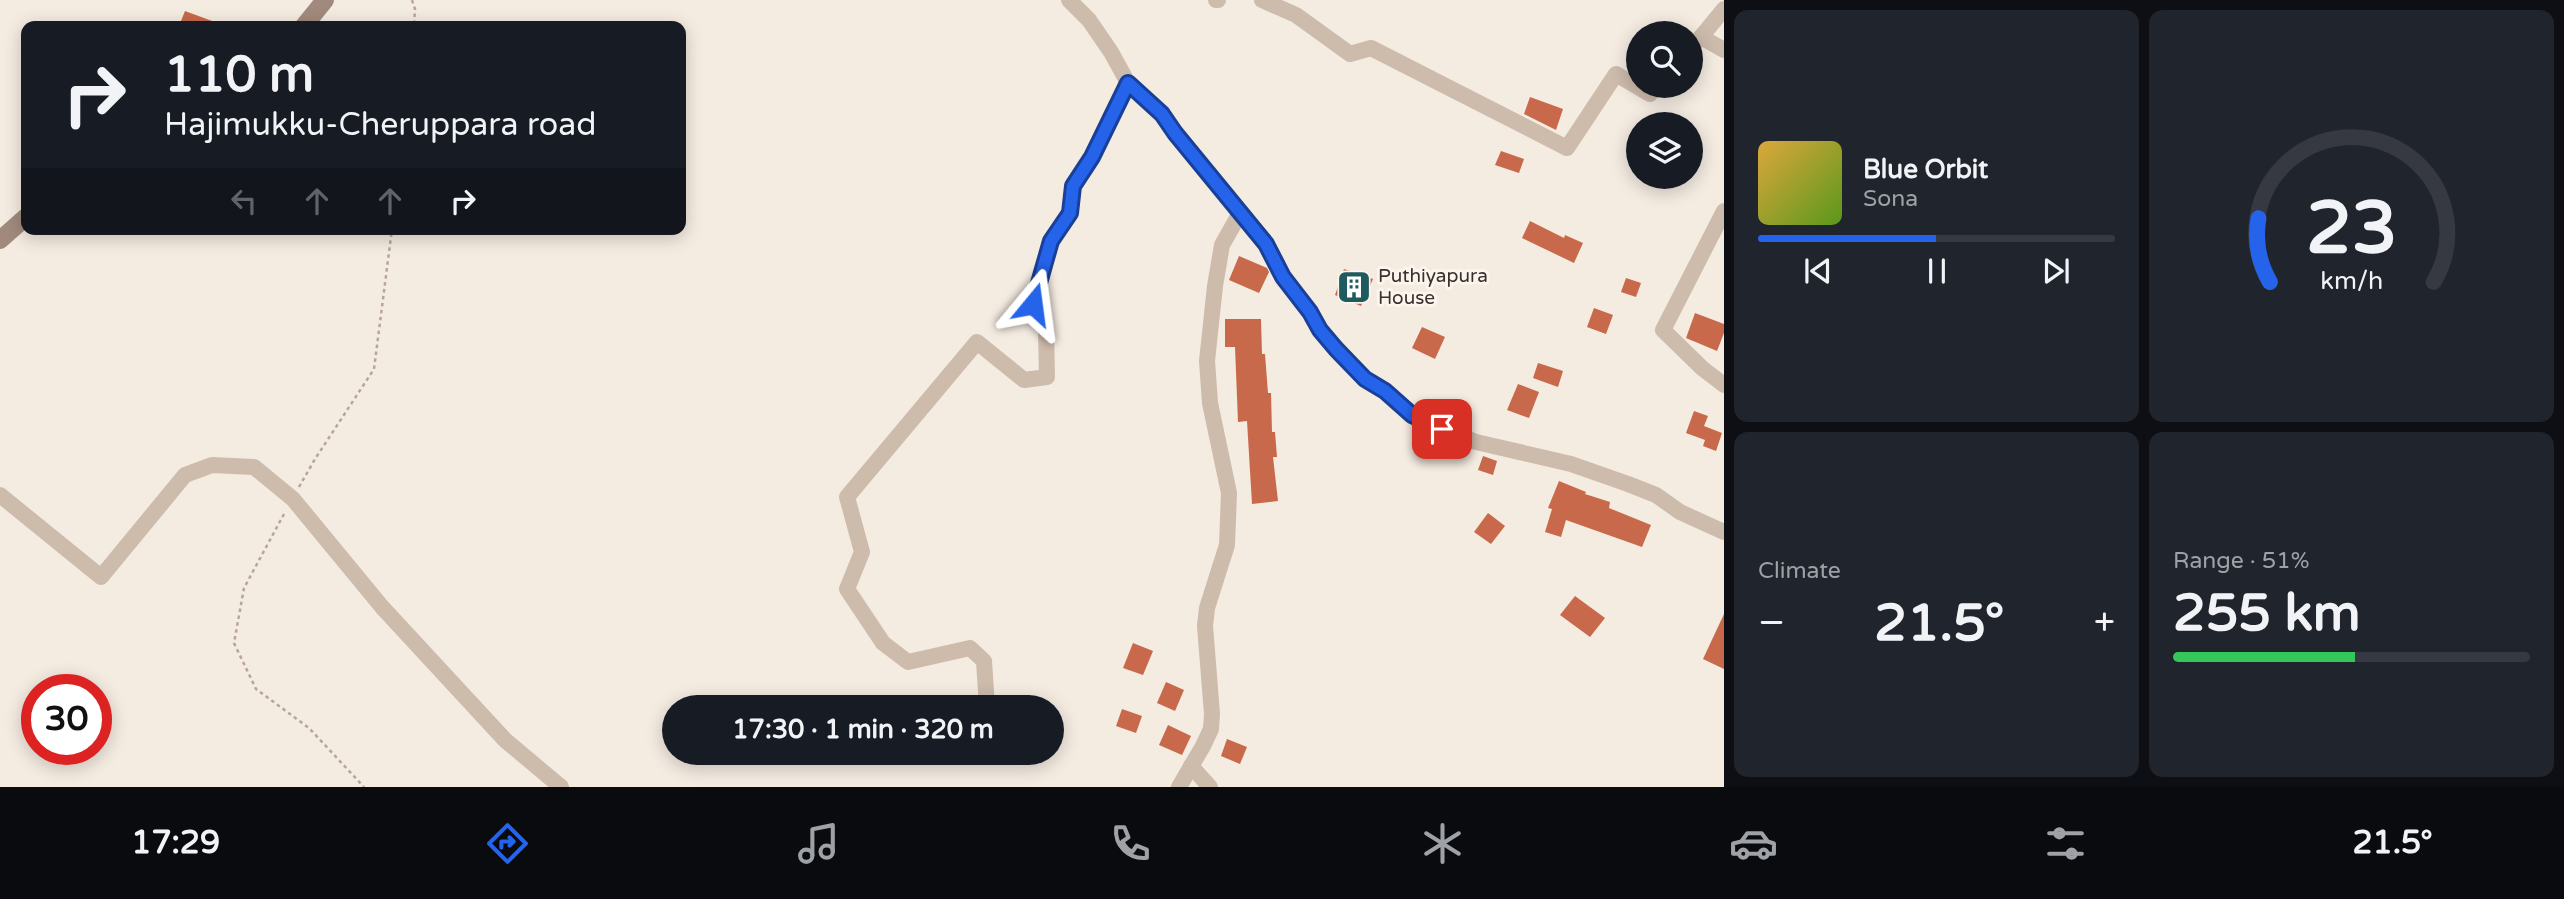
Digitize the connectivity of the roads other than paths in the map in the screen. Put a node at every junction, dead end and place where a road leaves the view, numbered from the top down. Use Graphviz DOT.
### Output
graph roads {
  1 [pos="326,0"];
  2 [pos="1069,0"];
  3 [pos="1262,0"];
  4 [pos="1724,9"];
  5 [pos="308,21"];
  6 [pos="1703,34"];
  7 [pos="1703,45"];
  8 [pos="1724,50"];
  9 [pos="1626,80"];
  10 [pos="1128,83"];
  11 [pos="1724,211"];
  12 [pos="1240,213"];
  13 [pos="21,221"];
  14 [pos="0,240"];
  15 [pos="1724,385"];
  16 [pos="0,495"];
  17 [pos="1724,532"];
  18 [pos="986,695"];
  19 [pos="1191,766"];
  20 [pos="561,787"];
  21 [pos="1179,787"];
  22 [pos="1210,787"];
  1 -- 5 [label="main road"];
  2 -- 10 [label="street"];
  3 -- 9 [label="street"];
  4 -- 6 [label="street"];
  7 -- 8 [label="street"];
  10 -- 12 [label="street"];
  10 -- 18 [label="street"];
  11 -- 15 [label="street"];
  12 -- 17 [label="street"];
  12 -- 19 [label="street"];
  13 -- 14 [label="main road"];
  16 -- 20 [label="street"];
  19 -- 21 [label="street"];
  19 -- 22 [label="street"];
}
